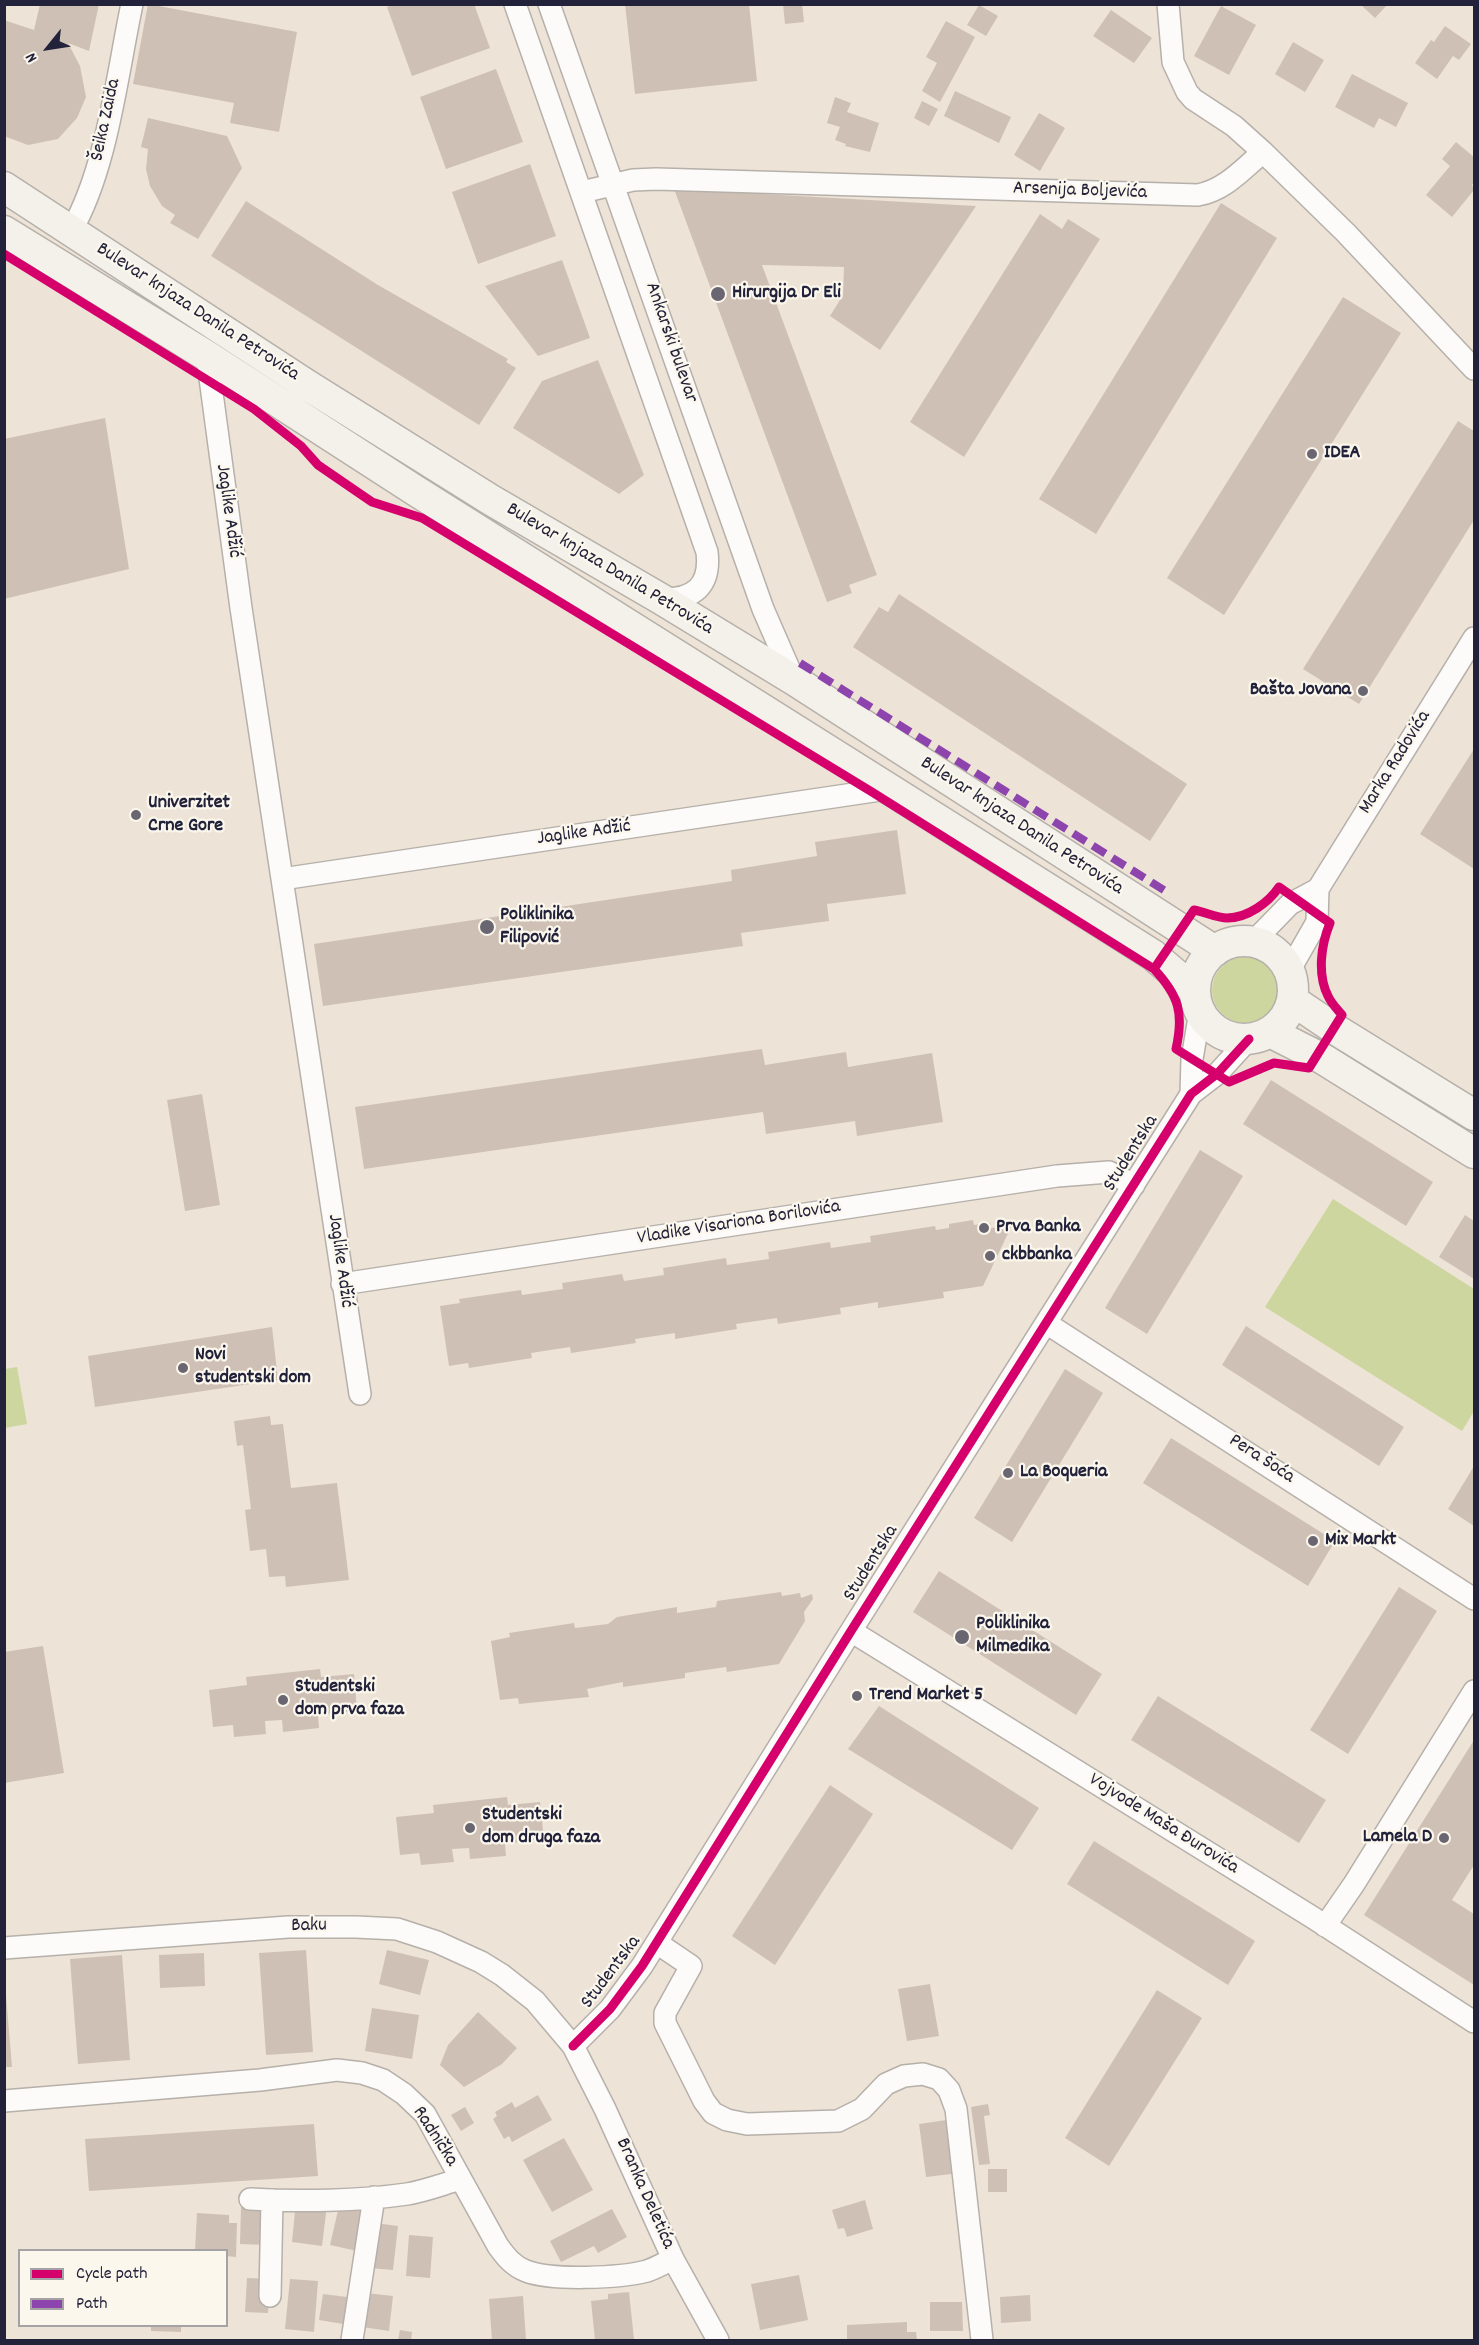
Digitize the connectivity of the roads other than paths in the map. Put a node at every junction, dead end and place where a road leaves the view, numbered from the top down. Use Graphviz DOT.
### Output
graph roads {
  1 [pos="132,4"];
  2 [pos="515,4"];
  3 [pos="549,4"];
  4 [pos="1168,4"];
  5 [pos="1263,152"];
  6 [pos="614,184"];
  7 [pos="4,187"];
  8 [pos="582,192"];
  9 [pos="4,231"];
  10 [pos="71,231"];
  11 [pos="207,356"];
  12 [pos="1474,369"];
  13 [pos="661,599"];
  14 [pos="1474,638"];
  15 [pos="794,680"];
  16 [pos="887,789"];
  17 [pos="282,879"];
  18 [pos="1318,889"];
  19 [pos="1253,942"];
  20 [pos="1215,951"];
  21 [pos="1291,986"];
  22 [pos="1198,1001"];
  23 [pos="1259,1035"];
  24 [pos="1191,1094"];
  25 [pos="1474,1115"];
  26 [pos="1474,1153"];
  27 [pos="1134,1185"];
  28 [pos="342,1284"];
  29 [pos="1046,1323"];
  30 [pos="360,1394"];
  31 [pos="1474,1599"];
  32 [pos="851,1631"];
  33 [pos="1474,1691"];
  34 [pos="1325,1926"];
  35 [pos="657,1943"];
  36 [pos="4,1948"];
  37 [pos="1474,2022"];
  38 [pos="573,2046"];
  39 [pos="4,2102"];
  40 [pos="461,2178"];
  41 [pos="374,2197"];
  42 [pos="250,2199"];
  43 [pos="272,2200"];
  44 [pos="673,2259"];
  45 [pos="270,2296"];
  46 [pos="352,2340"];
  47 [pos="718,2340"];
  48 [pos="982,2340"];
  1 -- 10 [label="street, Šeika Zaida"];
  2 -- 8 [label="street, Ankarski bulevar"];
  3 -- 6 [label="street, Ankarski bulevar"];
  4 -- 5 [label="street"];
  5 -- 6 [label="street, Arsenija Boljevića"];
  5 -- 12 [label="street"];
  6 -- 8 [label="street, Arsenija Boljevića"];
  6 -- 15 [label="street, Ankarski bulevar"];
  7 -- 10 [label="main road, Bulevar knjaza Danila Petrovića"];
  8 -- 13 [label="street, Ankarski bulevar"];
  9 -- 11 [label="main road, Bulevar knjaza Danila Petrovića"];
  10 -- 13 [label="main road, Bulevar knjaza Danila Petrovića"];
  11 -- 16 [label="main road, Bulevar knjaza Danila Petrovića"];
  11 -- 17 [label="street, Jaglike Adžić"];
  13 -- 15 [label="main road, Bulevar knjaza Danila Petrovića"];
  14 -- 18 [label="street, Marka Radovića"];
  15 -- 20 [label="main road, Bulevar knjaza Danila Petrovića"];
  16 -- 17 [label="street, Jaglike Adžić"];
  16 -- 22 [label="main road, Bulevar knjaza Danila Petrovića"];
  17 -- 28 [label="street, Jaglike Adžić"];
  18 -- 19 [label="street, Marka Radovića"];
  18 -- 21 [label="street"];
  19 -- 20 [label="main road"];
  19 -- 21 [label="main road"];
  20 -- 22 [label="main road"];
  21 -- 23 [label="main road"];
  21 -- 25 [label="main road"];
  22 -- 23 [label="main road, Bulevar knjaza Danila Petrovića"];
  22 -- 24 [label="street"];
  23 -- 24 [label="street, Studentska"];
  23 -- 26 [label="main road, Bulevar knjaza Danila Petrovića"];
  24 -- 27 [label="street, Studentska"];
  27 -- 28 [label="street, Vladike Visariona Borilovića"];
  27 -- 29 [label="street, Studentska"];
  28 -- 30 [label="street, Jaglike Adžić"];
  29 -- 31 [label="street, Pera Šoća"];
  29 -- 32 [label="street, Studentska"];
  32 -- 34 [label="street, Vojvode Maša Đurovića"];
  32 -- 35 [label="street, Studentska"];
  33 -- 34 [label="street"];
  34 -- 37 [label="street, Vojvode Maša Đurovića"];
  35 -- 38 [label="street, Studentska"];
  35 -- 48 [label="street"];
  36 -- 38 [label="street, Baku"];
  38 -- 44 [label="street, Branka Deletića"];
  39 -- 40 [label="street, Radnička"];
  40 -- 41 [label="street"];
  40 -- 44 [label="street, Radnička"];
  41 -- 43 [label="street"];
  41 -- 46 [label="street"];
  42 -- 43 [label="street"];
  43 -- 45 [label="street"];
  44 -- 47 [label="street, Branka Deletića"];
}
